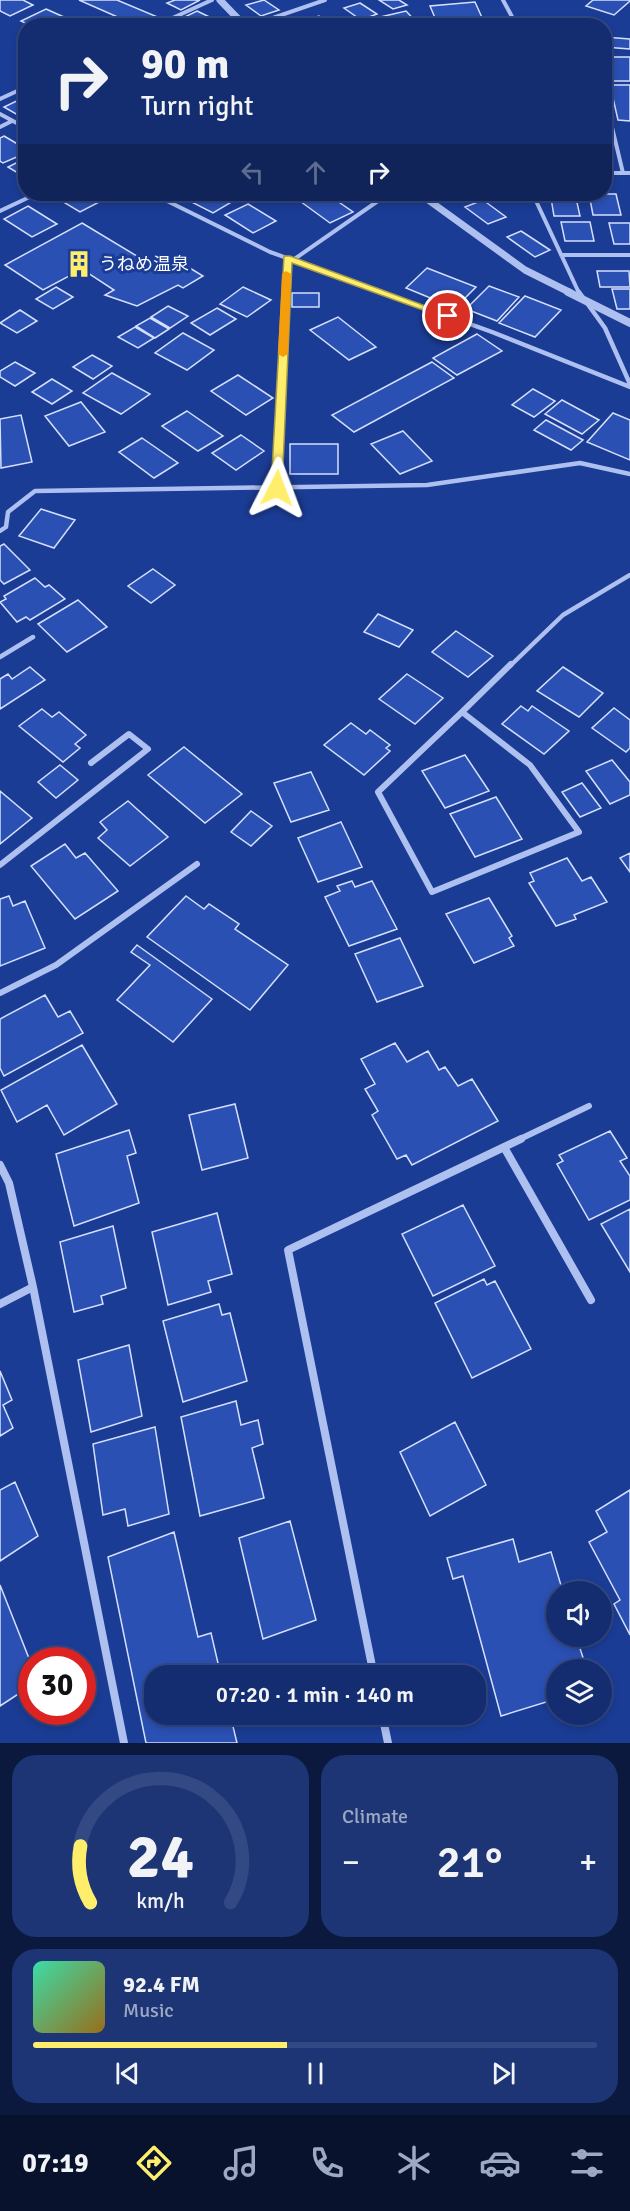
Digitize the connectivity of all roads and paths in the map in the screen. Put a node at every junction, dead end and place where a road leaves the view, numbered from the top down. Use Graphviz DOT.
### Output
graph roads {
  1 [pos="212,0"];
  2 [pos="220,0"];
  3 [pos="326,0"];
  4 [pos="504,0"];
  5 [pos="173,18"];
  6 [pos="237,18"];
  7 [pos="273,18"];
  8 [pos="513,18"];
  9 [pos="18,91"];
  10 [pos="0,99"];
  11 [pos="0,114"];
  12 [pos="12,121"];
  13 [pos="18,124"];
  14 [pos="0,127"];
  15 [pos="612,127"];
  16 [pos="612,173"];
  17 [pos="623,173"];
  18 [pos="630,173"];
  19 [pos="21,201"];
  20 [pos="167,201"];
  21 [pos="377,201"];
  22 [pos="429,201"];
  23 [pos="537,201"];
  24 [pos="0,211"];
  25 [pos="561,255"];
  26 [pos="630,255"];
  27 [pos="290,259"];
  28 [pos="582,299"];
  29 [pos="630,323"];
  30 [pos="630,386"];
  31 [pos="630,474"];
  32 [pos="277,488"];
  33 [pos="0,531"];
  34 [pos="630,575"];
  35 [pos="33,637"];
  36 [pos="0,657"];
  37 [pos="461,711"];
  38 [pos="91,763"];
  39 [pos="196,864"];
  40 [pos="0,865"];
  41 [pos="0,993"];
  42 [pos="589,1106"];
  43 [pos="504,1147"];
  44 [pos="0,1165"];
  45 [pos="33,1287"];
  46 [pos="591,1300"];
  47 [pos="0,1304"];
  48 [pos="372,1665"];
  49 [pos="384,1725"];
  50 [pos="124,1743"];
  51 [pos="388,1743"];
  1 -- 5 [label="street"];
  2 -- 6 [label="street"];
  3 -- 7 [label="street"];
  4 -- 8 [label="street"];
  9 -- 10 [label="street"];
  11 -- 12 [label="street"];
  12 -- 13 [label="street"];
  12 -- 14 [label="street"];
  15 -- 17 [label="street"];
  16 -- 17 [label="street"];
  17 -- 18 [label="street"];
  19 -- 24 [label="street"];
  20 -- 27 [label="street"];
  21 -- 27 [label="street"];
  22 -- 28 [label="street"];
  23 -- 25 [label="street"];
  25 -- 26 [label="street"];
  25 -- 28 [label="street"];
  27 -- 30 [label="street"];
  27 -- 32 [label="street"];
  28 -- 29 [label="street"];
  28 -- 30 [label="street"];
  31 -- 32 [label="street"];
  32 -- 33 [label="street"];
  34 -- 37 [label="street"];
  35 -- 36 [label="street"];
  37 -- 37 [label="street"];
  38 -- 40 [label="street"];
  39 -- 41 [label="street"];
  42 -- 43 [label="street"];
  43 -- 46 [label="street"];
  43 -- 48 [label="street"];
  44 -- 45 [label="street"];
  45 -- 47 [label="street"];
  45 -- 50 [label="street"];
  49 -- 51 [label="street"];
}
